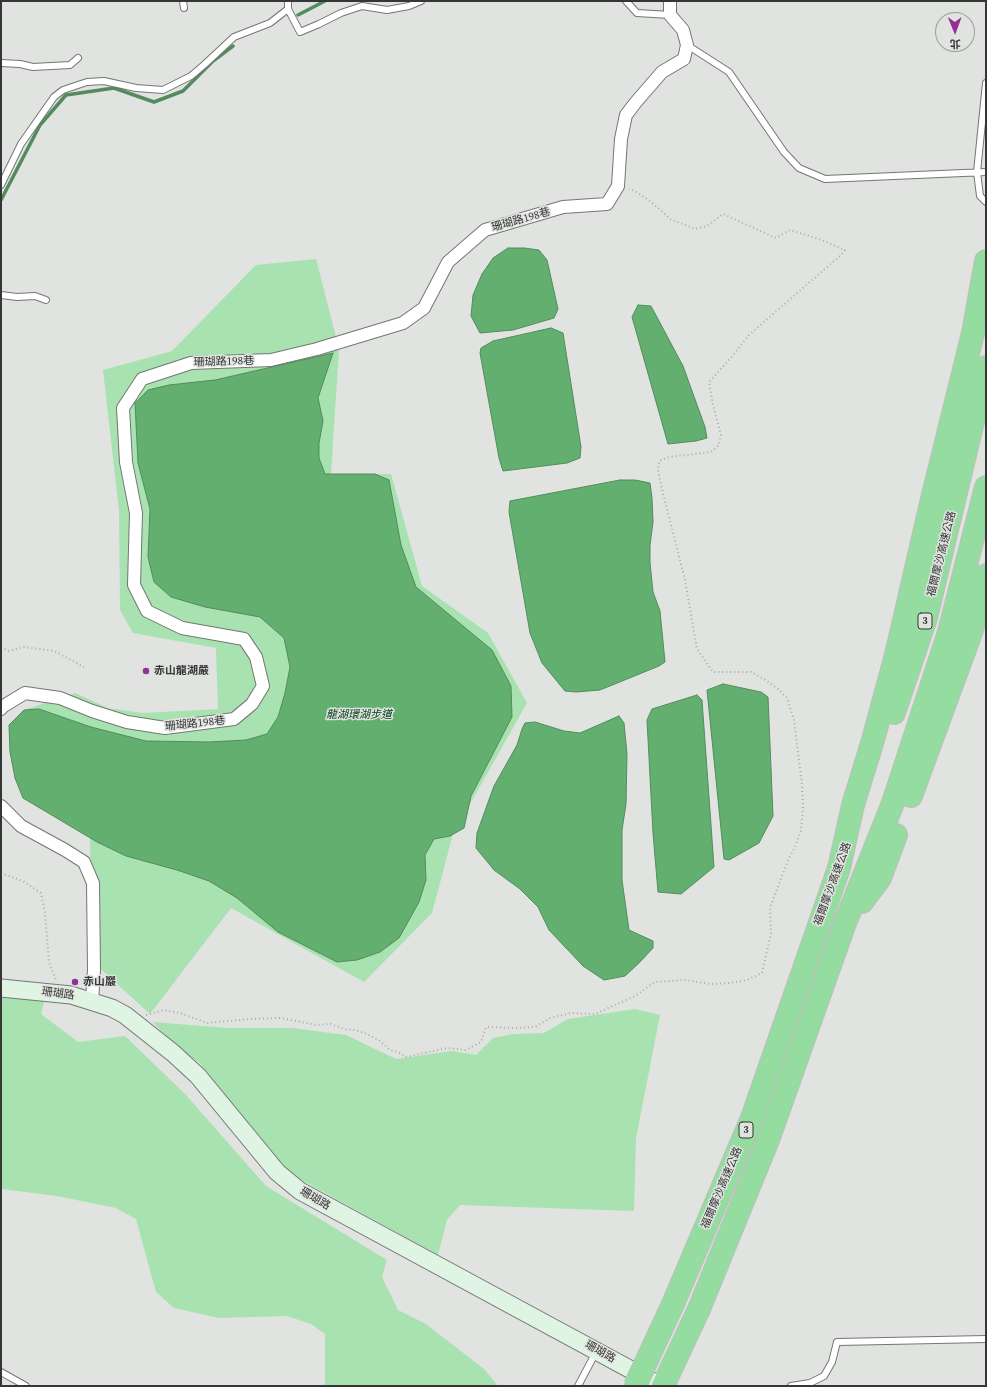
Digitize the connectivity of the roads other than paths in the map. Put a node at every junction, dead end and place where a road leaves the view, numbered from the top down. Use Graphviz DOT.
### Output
graph roads {
  1 [pos="288,1"];
  2 [pos="421,1"];
  3 [pos="626,1"];
  4 [pos="670,1"];
  5 [pos="288,9"];
  6 [pos="670,15"];
  7 [pos="687,45"];
  8 [pos="78,58"];
  9 [pos="1,63"];
  10 [pos="986,83"];
  11 [pos="977,172"];
  12 [pos="986,172"];
  13 [pos="1,185"];
  14 [pos="986,202"];
  15 [pos="986,261"];
  16 [pos="1,295"];
  17 [pos="46,300"];
  18 [pos="986,367"];
  19 [pos="986,487"];
  20 [pos="986,575"];
  21 [pos="1,709"];
  22 [pos="1,806"];
  23 [pos="839,868"];
  24 [pos="845,923"];
  25 [pos="1,988"];
  26 [pos="92,1001"];
  27 [pos="986,1339"];
  28 [pos="597,1351"];
  29 [pos="1,1372"];
  30 [pos="26,1386"];
  31 [pos="578,1386"];
  32 [pos="635,1386"];
  33 [pos="662,1386"];
  34 [pos="791,1386"];
  1 -- 5 [label="lane"];
  2 -- 5 [label="lane"];
  3 -- 6 [label="lane"];
  4 -- 6 [label="street"];
  5 -- 13 [label="lane"];
  6 -- 7 [label="street"];
  7 -- 11 [label="lane"];
  7 -- 21 [label="street, 珊瑚路198巷"];
  8 -- 9 [label="lane"];
  10 -- 11 [label="lane"];
  11 -- 12 [label="lane"];
  11 -- 14 [label="lane"];
  15 -- 23 [label="highway"];
  16 -- 17 [label="lane"];
  18 -- 23 [label="highway, 福爾摩沙高速公路 / 3"];
  19 -- 24 [label="highway, 3"];
  20 -- 24 [label="highway"];
  22 -- 26 [label="street"];
  23 -- 32 [label="highway, 福爾摩沙高速公路 / 3, bridge"];
  24 -- 33 [label="highway, 3"];
  25 -- 26 [label="street, 珊瑚路"];
  26 -- 28 [label="street, 珊瑚路"];
  27 -- 34 [label="lane"];
  28 -- 31 [label="lane"];
  28 -- 33 [label="street, 珊瑚路"];
  29 -- 30 [label="lane"];
}
